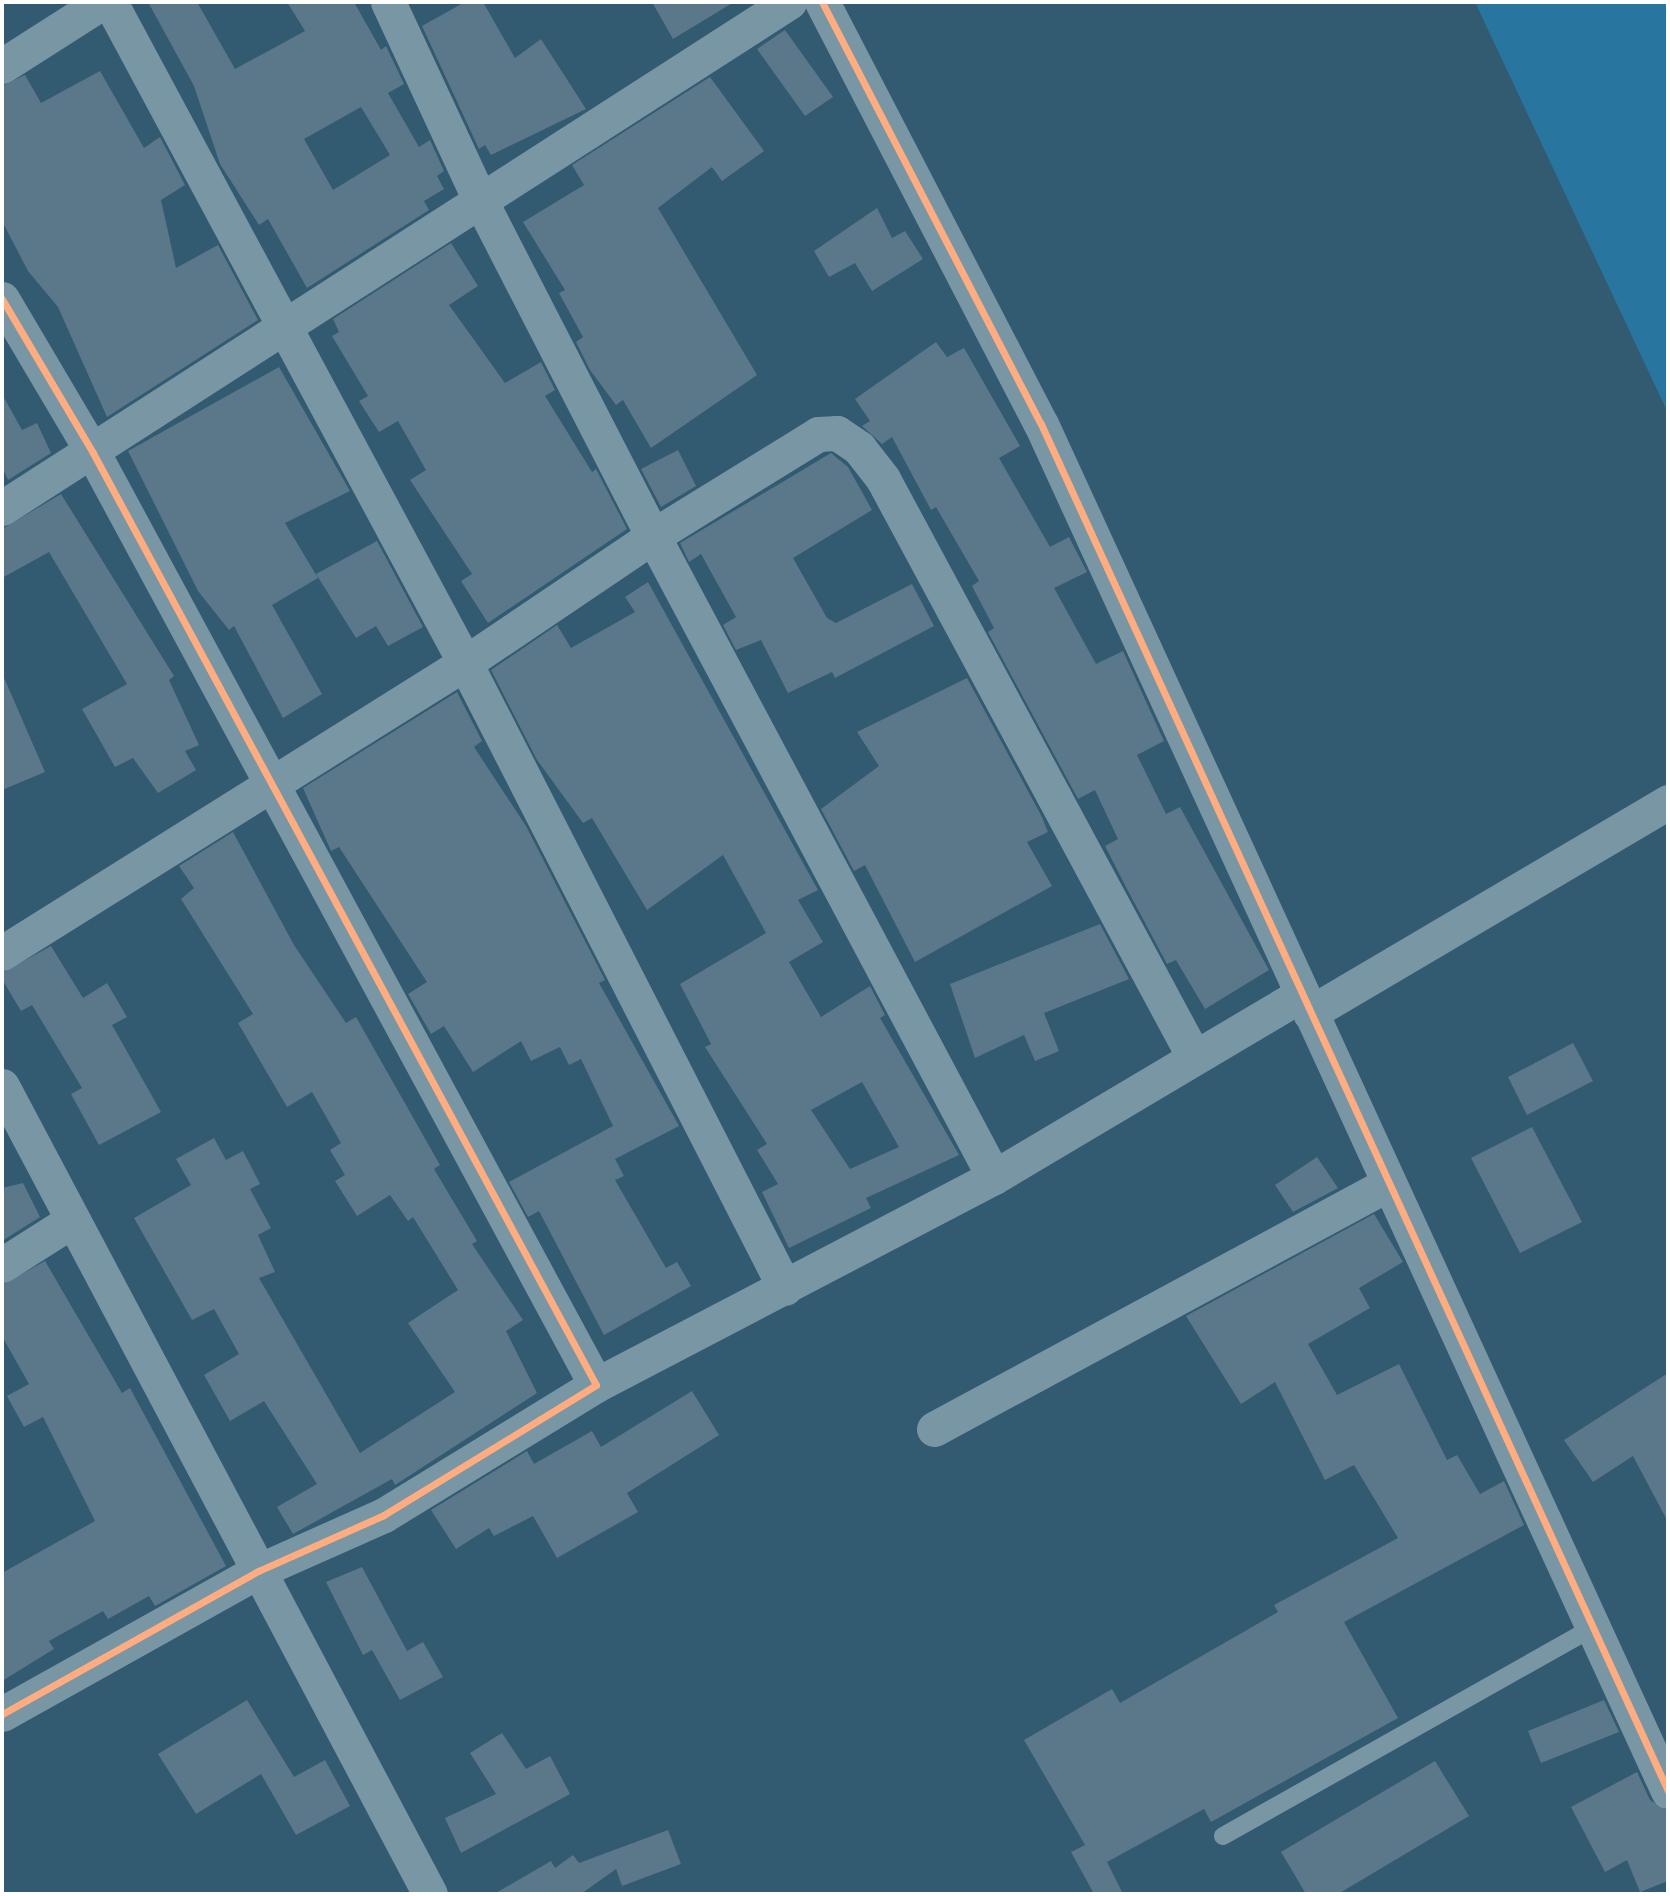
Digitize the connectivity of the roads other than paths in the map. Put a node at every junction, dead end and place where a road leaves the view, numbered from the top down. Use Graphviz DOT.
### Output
graph roads {
  1 [pos="102,2"];
  2 [pos="110,2"];
  3 [pos="388,2"];
  4 [pos="789,2"];
  5 [pos="822,2"];
  6 [pos="2,66"];
  7 [pos="480,200"];
  8 [pos="2,299"];
  9 [pos="287,327"];
  10 [pos="93,453"];
  11 [pos="2,508"];
  12 [pos="653,536"];
  13 [pos="465,663"];
  14 [pos="269,783"];
  15 [pos="1668,803"];
  16 [pos="2,953"];
  17 [pos="1305,1004"];
  18 [pos="1192,1053"];
  19 [pos="2,1086"];
  20 [pos="994,1177"];
  21 [pos="1386,1185"];
  22 [pos="71,1221"];
  23 [pos="2,1265"];
  24 [pos="785,1288"];
  25 [pos="596,1385"];
  26 [pos="934,1429"];
  27 [pos="258,1571"];
  28 [pos="1592,1628"];
  29 [pos="2,1714"];
  30 [pos="1668,1791"];
  31 [pos="1223,1836"];
  32 [pos="430,1894"];
  1 -- 6 [label="street"];
  2 -- 9 [label="street"];
  3 -- 7 [label="street"];
  4 -- 7 [label="street"];
  5 -- 17 [label="street"];
  7 -- 9 [label="street"];
  7 -- 12 [label="street"];
  8 -- 10 [label="street"];
  9 -- 10 [label="street"];
  9 -- 13 [label="street"];
  10 -- 11 [label="street"];
  10 -- 14 [label="street"];
  12 -- 13 [label="street"];
  12 -- 18 [label="street"];
  12 -- 20 [label="street"];
  13 -- 14 [label="street"];
  13 -- 24 [label="street"];
  14 -- 16 [label="street"];
  14 -- 25 [label="street"];
  15 -- 17 [label="street"];
  17 -- 18 [label="street"];
  17 -- 21 [label="street"];
  18 -- 20 [label="street"];
  19 -- 22 [label="street"];
  20 -- 24 [label="street"];
  21 -- 26 [label="street"];
  21 -- 28 [label="street"];
  22 -- 23 [label="street"];
  22 -- 27 [label="street"];
  24 -- 25 [label="street"];
  25 -- 27 [label="street"];
  27 -- 29 [label="street"];
  27 -- 32 [label="street"];
  28 -- 30 [label="street"];
  28 -- 31 [label="lane"];
}
